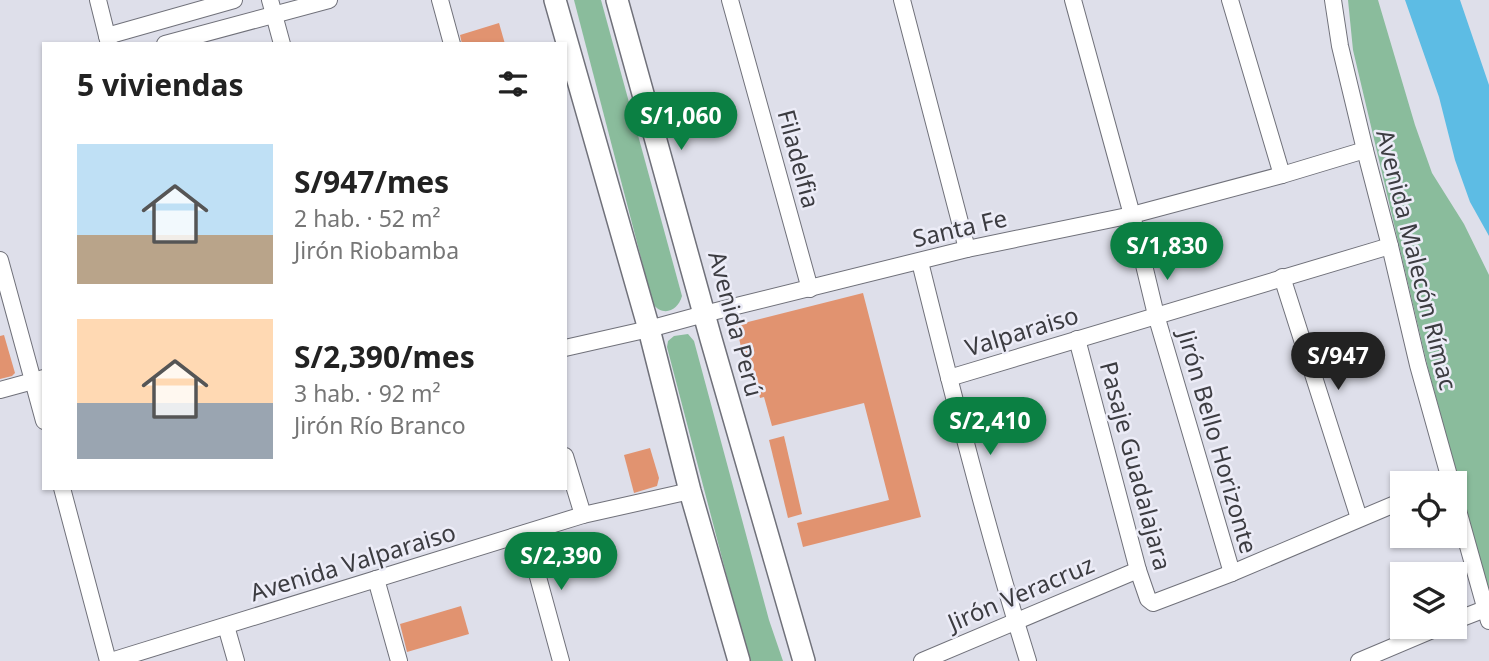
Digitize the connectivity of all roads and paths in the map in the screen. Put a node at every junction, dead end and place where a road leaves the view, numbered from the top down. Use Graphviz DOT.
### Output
graph roads {
  1 [pos="97,0"];
  2 [pos="234,0"];
  3 [pos="329,0"];
  4 [pos="440,0"];
  5 [pos="555,0"];
  6 [pos="617,0"];
  7 [pos="730,0"];
  8 [pos="902,0"];
  9 [pos="1073,0"];
  10 [pos="1230,0"];
  11 [pos="1326,0"];
  12 [pos="1333,0"];
  13 [pos="272,7"];
  14 [pos="108,40"];
  15 [pos="171,42"];
  16 [pos="281,42"];
  17 [pos="451,42"];
  18 [pos="1340,46"];
  19 [pos="1364,150"];
  20 [pos="1282,175"];
  21 [pos="1132,215"];
  22 [pos="1390,246"];
  23 [pos="967,249"];
  24 [pos="0,260"];
  25 [pos="920,262"];
  26 [pos="1282,277"];
  27 [pos="810,289"];
  28 [pos="704,314"];
  29 [pos="1156,316"];
  30 [pos="649,329"];
  31 [pos="1077,339"];
  32 [pos="567,348"];
  33 [pos="949,378"];
  34 [pos="38,379"];
  35 [pos="0,390"];
  36 [pos="42,407"];
  37 [pos="567,463"];
  38 [pos="1446,471"];
  39 [pos="63,490"];
  40 [pos="690,491"];
  41 [pos="1390,506"];
  42 [pos="583,515"];
  43 [pos="1359,518"];
  44 [pos="526,533"];
  45 [pos="1467,545"];
  46 [pos="1138,570"];
  47 [pos="1232,573"];
  48 [pos="376,579"];
  49 [pos="1487,615"];
  50 [pos="1467,619"];
  51 [pos="1016,621"];
  52 [pos="226,626"];
  53 [pos="1411,639"];
  54 [pos="110,661"];
  55 [pos="236,661"];
  56 [pos="399,661"];
  57 [pos="561,661"];
  58 [pos="739,661"];
  59 [pos="804,661"];
  60 [pos="922,661"];
  61 [pos="1028,661"];
  62 [pos="1359,661"];
  1 -- 14 [label="street"];
  2 -- 14 [label="street"];
  3 -- 13 [label="street"];
  4 -- 17 [label="street"];
  5 -- 30 [label="main road"];
  6 -- 28 [label="main road, Avenida Perú"];
  7 -- 27 [label="street, Filadelfia"];
  8 -- 23 [label="street"];
  9 -- 21 [label="street, Jirón Bello Horizonte"];
  10 -- 20 [label="street"];
  11 -- 18 [label="street, Avenida Malecón Rímac"];
  12 -- 18 [label="street, Avenida Malecón Rímac"];
  13 -- 15 [label="street"];
  13 -- 16 [label="street"];
  18 -- 19 [label="street, Avenida Malecón Rímac"];
  19 -- 20 [label="street, Santa Fe"];
  19 -- 22 [label="street, Avenida Malecón Rímac"];
  20 -- 21 [label="street, Santa Fe"];
  21 -- 23 [label="street, Santa Fe"];
  21 -- 29 [label="street, Jirón Bello Horizonte"];
  22 -- 26 [label="street, Valparaiso"];
  22 -- 38 [label="street, Avenida Malecón Rímac"];
  23 -- 25 [label="street, Santa Fe"];
  24 -- 34 [label="street"];
  25 -- 27 [label="street, Santa Fe"];
  25 -- 33 [label="street"];
  26 -- 29 [label="street, Valparaiso"];
  26 -- 43 [label="street"];
  27 -- 28 [label="street, Santa Fe"];
  28 -- 30 [label="street, Santa Fe"];
  28 -- 59 [label="main road, Avenida Perú"];
  29 -- 31 [label="street, Valparaiso"];
  29 -- 47 [label="street, Jirón Bello Horizonte"];
  30 -- 32 [label="street, Santa Fe"];
  30 -- 40 [label="main road"];
  31 -- 33 [label="street, Valparaiso"];
  31 -- 46 [label="street, Pasaje Guadalajara"];
  33 -- 51 [label="street"];
  34 -- 35 [label="street"];
  34 -- 36 [label="street"];
  37 -- 42 [label="street"];
  39 -- 54 [label="street"];
  40 -- 42 [label="street, Avenida Valparaiso"];
  40 -- 58 [label="main road"];
  41 -- 43 [label="street"];
  42 -- 44 [label="street, Avenida Valparaiso"];
  43 -- 47 [label="street"];
  44 -- 48 [label="street, Avenida Valparaiso"];
  44 -- 57 [label="street"];
  45 -- 49 [label="street, Avenida Malecón Rímac"];
  46 -- 47 [label="street, Pasaje Guadalajara"];
  46 -- 51 [label="street, Jirón Veracruz"];
  48 -- 52 [label="street, Avenida Valparaiso"];
  48 -- 56 [label="street"];
  49 -- 50 [label="street"];
  51 -- 60 [label="street, Jirón Veracruz"];
  51 -- 61 [label="street"];
  52 -- 54 [label="street, Avenida Valparaiso"];
  52 -- 55 [label="street"];
  53 -- 62 [label="street"];
}
